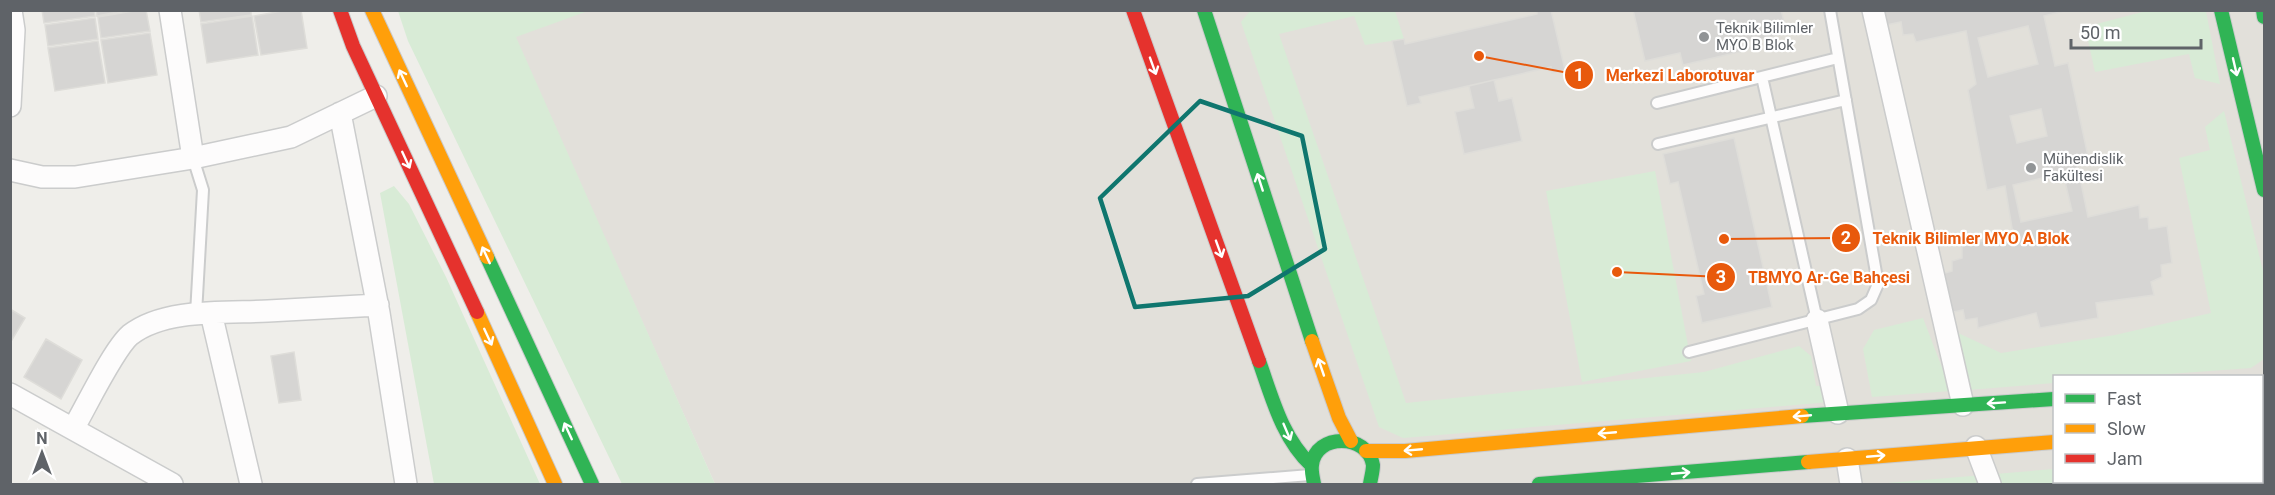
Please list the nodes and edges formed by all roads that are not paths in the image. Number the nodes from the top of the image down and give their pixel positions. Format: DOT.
graph roads {
  1 [pos="11,10"];
  2 [pos="170,10"];
  3 [pos="340,10"];
  4 [pos="372,10"];
  5 [pos="1204,10"];
  6 [pos="1830,10"];
  7 [pos="1873,10"];
  8 [pos="2222,10"];
  9 [pos="2263,10"];
  10 [pos="1138,12"];
  11 [pos="2265,17"];
  12 [pos="1839,57"];
  13 [pos="1762,77"];
  14 [pos="376,96"];
  15 [pos="1846,100"];
  16 [pos="1657,103"];
  17 [pos="10,106"];
  18 [pos="340,113"];
  19 [pos="1771,117"];
  20 [pos="1658,144"];
  21 [pos="194,159"];
  22 [pos="10,170"];
  23 [pos="2265,190"];
  24 [pos="378,305"];
  25 [pos="203,314"];
  26 [pos="1817,320"];
  27 [pos="1689,352"];
  28 [pos="10,394"];
  29 [pos="2053,399"];
  30 [pos="1963,405"];
  31 [pos="1839,419"];
  32 [pos="73,429"];
  33 [pos="1351,441"];
  34 [pos="2053,442"];
  35 [pos="1976,447"];
  36 [pos="1366,451"];
  37 [pos="1846,453"];
  38 [pos="1312,475"];
  39 [pos="172,484"];
  40 [pos="251,484"];
  41 [pos="406,484"];
  42 [pos="555,484"];
  43 [pos="592,484"];
  44 [pos="1197,484"];
  45 [pos="1370,484"];
  46 [pos="1539,484"];
  47 [pos="1851,484"];
  48 [pos="1990,484"];
  1 -- 17 [label="street"];
  2 -- 21 [label="street"];
  3 -- 14 [label="street"];
  43 -- 4 [label="street, one-way"];
  33 -- 5 [label="street, one-way"];
  6 -- 12 [label="lane"];
  7 -- 30 [label="street"];
  8 -- 23 [label="street, one-way"];
  9 -- 11 [label="street"];
  10 -- 38 [label="street, one-way"];
  12 -- 13 [label="lane"];
  12 -- 15 [label="lane"];
  13 -- 16 [label="lane"];
  13 -- 19 [label="lane"];
  14 -- 18 [label="street"];
  14 -- 42 [label="street, one-way"];
  15 -- 19 [label="lane"];
  15 -- 26 [label="lane"];
  18 -- 21 [label="street"];
  18 -- 24 [label="street"];
  19 -- 20 [label="lane"];
  19 -- 26 [label="lane"];
  21 -- 22 [label="street"];
  21 -- 25 [label="lane"];
  24 -- 25 [label="street"];
  24 -- 41 [label="street"];
  25 -- 32 [label="street"];
  25 -- 40 [label="street"];
  26 -- 27 [label="lane"];
  26 -- 31 [label="street"];
  28 -- 32 [label="street"];
  29 -- 30 [label="street, one-way"];
  30 -- 31 [label="street"];
  31 -- 36 [label="street, one-way"];
  32 -- 39 [label="street"];
  33 -- 36 [label="street"];
  33 -- 38 [label="street"];
  34 -- 35 [label="street"];
  37 -- 35 [label="street, one-way"];
  35 -- 48 [label="street"];
  36 -- 45 [label="street"];
  46 -- 37 [label="street, one-way"];
  37 -- 47 [label="street"];
  38 -- 44 [label="lane"];
}
